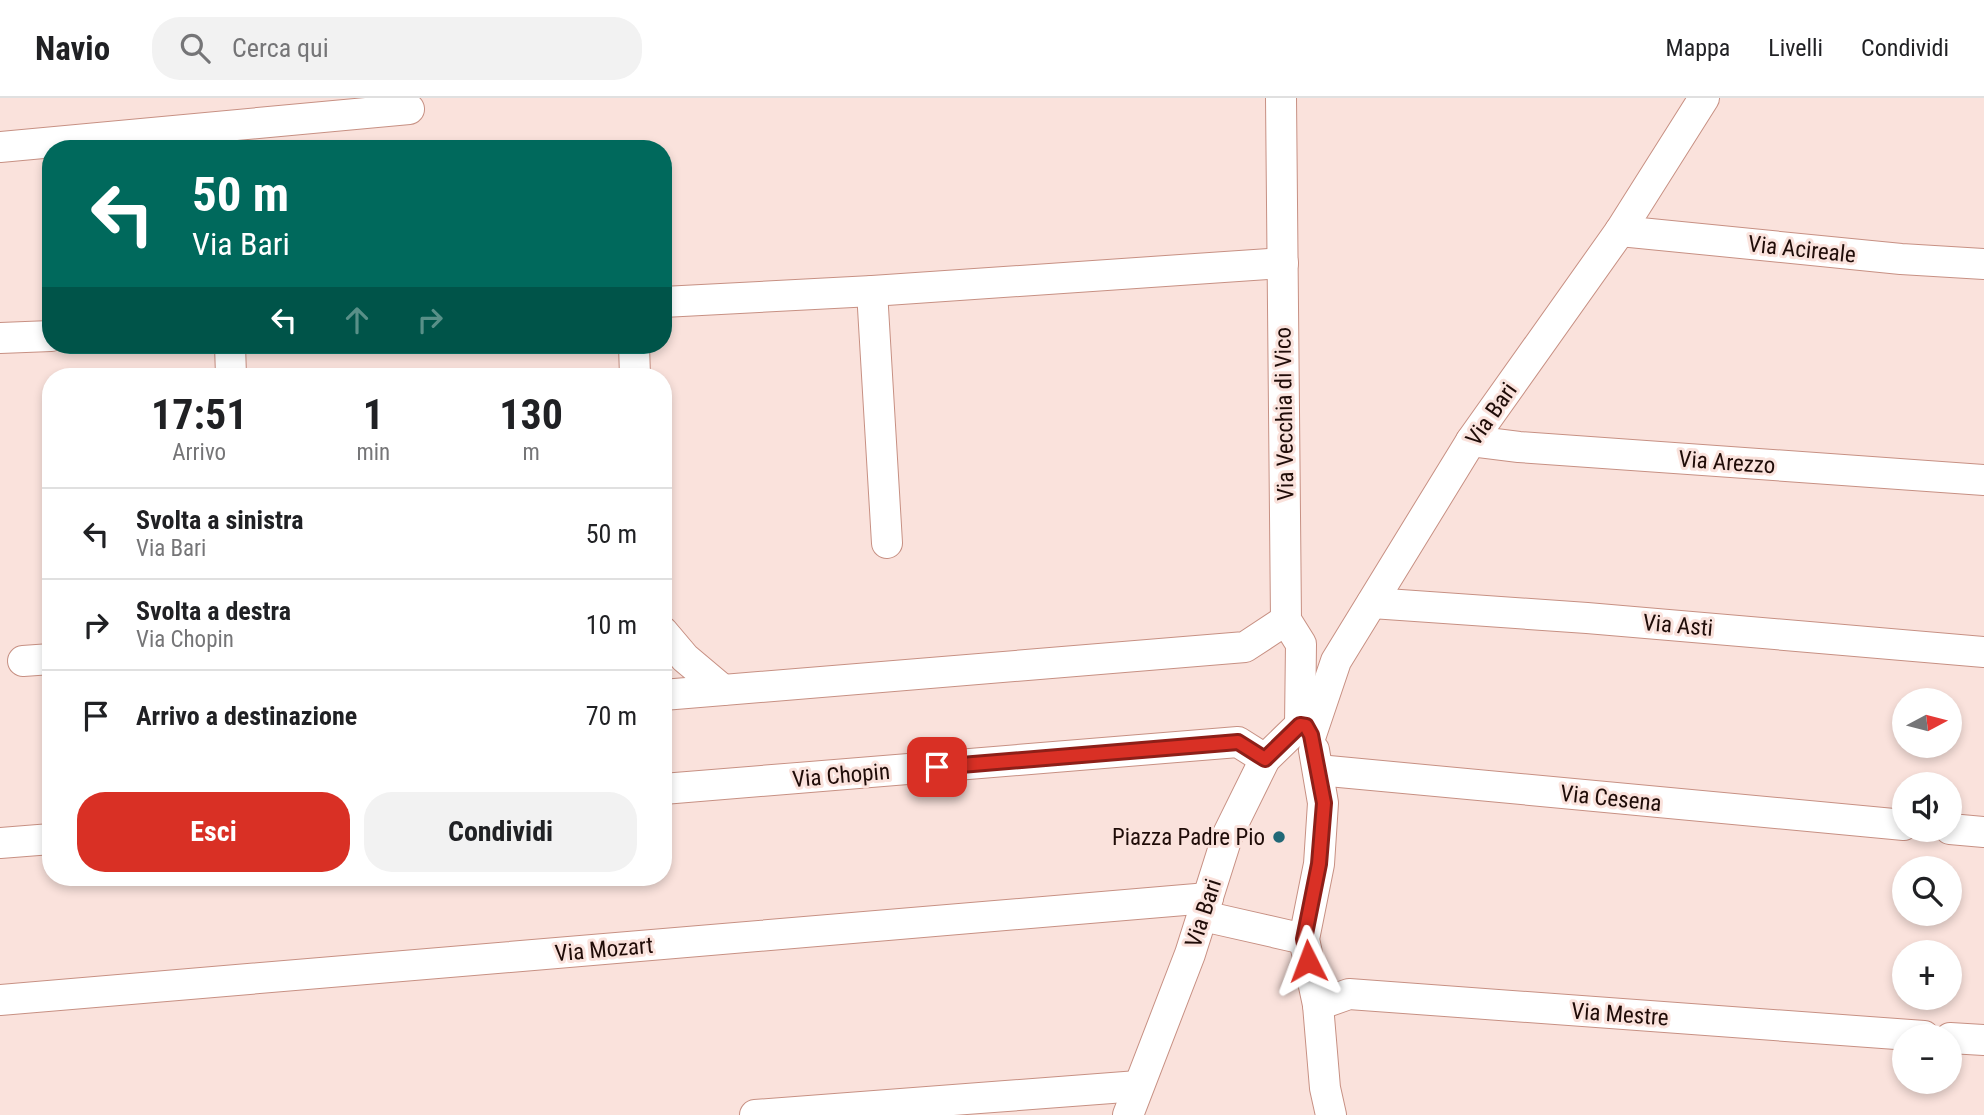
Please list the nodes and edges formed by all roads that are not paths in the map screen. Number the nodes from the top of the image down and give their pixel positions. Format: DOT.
graph roads {
  1 [pos="1281,98"];
  2 [pos="1700,102"];
  3 [pos="409,109"];
  4 [pos="75,140"];
  5 [pos="42,143"];
  6 [pos="0,147"];
  7 [pos="1620,230"];
  8 [pos="1283,263"];
  9 [pos="1984,264"];
  10 [pos="872,291"];
  11 [pos="672,302"];
  12 [pos="42,336"];
  13 [pos="0,338"];
  14 [pos="1471,441"];
  15 [pos="1984,480"];
  16 [pos="887,543"];
  17 [pos="1372,603"];
  18 [pos="1286,620"];
  19 [pos="672,643"];
  20 [pos="1984,652"];
  21 [pos="723,690"];
  22 [pos="672,694"];
  23 [pos="1306,730"];
  24 [pos="1265,759"];
  25 [pos="1318,769"];
  26 [pos="672,788"];
  27 [pos="1892,824"];
  28 [pos="1962,830"];
  29 [pos="1984,832"];
  30 [pos="42,840"];
  31 [pos="0,843"];
  32 [pos="1205,907"];
  33 [pos="1304,939"];
  34 [pos="0,1000"];
  35 [pos="1318,1005"];
  36 [pos="1892,1034"];
  37 [pos="1962,1039"];
  38 [pos="1984,1040"];
  39 [pos="1138,1086"];
  40 [pos="755,1115"];
  41 [pos="1128,1115"];
  42 [pos="1331,1115"];
  1 -- 8 [label="street, Via Vecchia di Vico"];
  2 -- 7 [label="street, Via Bari"];
  3 -- 4 [label="street"];
  5 -- 6 [label="street"];
  7 -- 9 [label="street, Via Acireale"];
  7 -- 14 [label="street, Via Bari"];
  8 -- 10 [label="street"];
  8 -- 18 [label="street, Via Vecchia di Vico"];
  10 -- 11 [label="street"];
  10 -- 16 [label="street"];
  12 -- 13 [label="street"];
  14 -- 15 [label="street, Via Arezzo"];
  14 -- 17 [label="street, Via Bari"];
  17 -- 20 [label="street, Via Asti"];
  17 -- 23 [label="street, Via Bari"];
  18 -- 21 [label="street"];
  18 -- 23 [label="street, Via Vecchia di Vico"];
  19 -- 21 [label="street"];
  21 -- 22 [label="street"];
  23 -- 24 [label="street, Via Bari"];
  23 -- 25 [label="street, Via Vecchia di Vico"];
  24 -- 26 [label="street, Via Chopin"];
  24 -- 32 [label="street, Via Bari"];
  25 -- 27 [label="street, Via Cesena"];
  25 -- 33 [label="street, Via Vecchia di Vico"];
  28 -- 29 [label="street"];
  30 -- 31 [label="street"];
  32 -- 33 [label="street, Via Mozart"];
  32 -- 34 [label="street, Via Mozart"];
  32 -- 39 [label="street, Via Bari"];
  33 -- 35 [label="street"];
  35 -- 36 [label="street, Via Mestre"];
  35 -- 42 [label="street"];
  37 -- 38 [label="street"];
  39 -- 40 [label="street"];
  39 -- 41 [label="street, Via Bari"];
}
